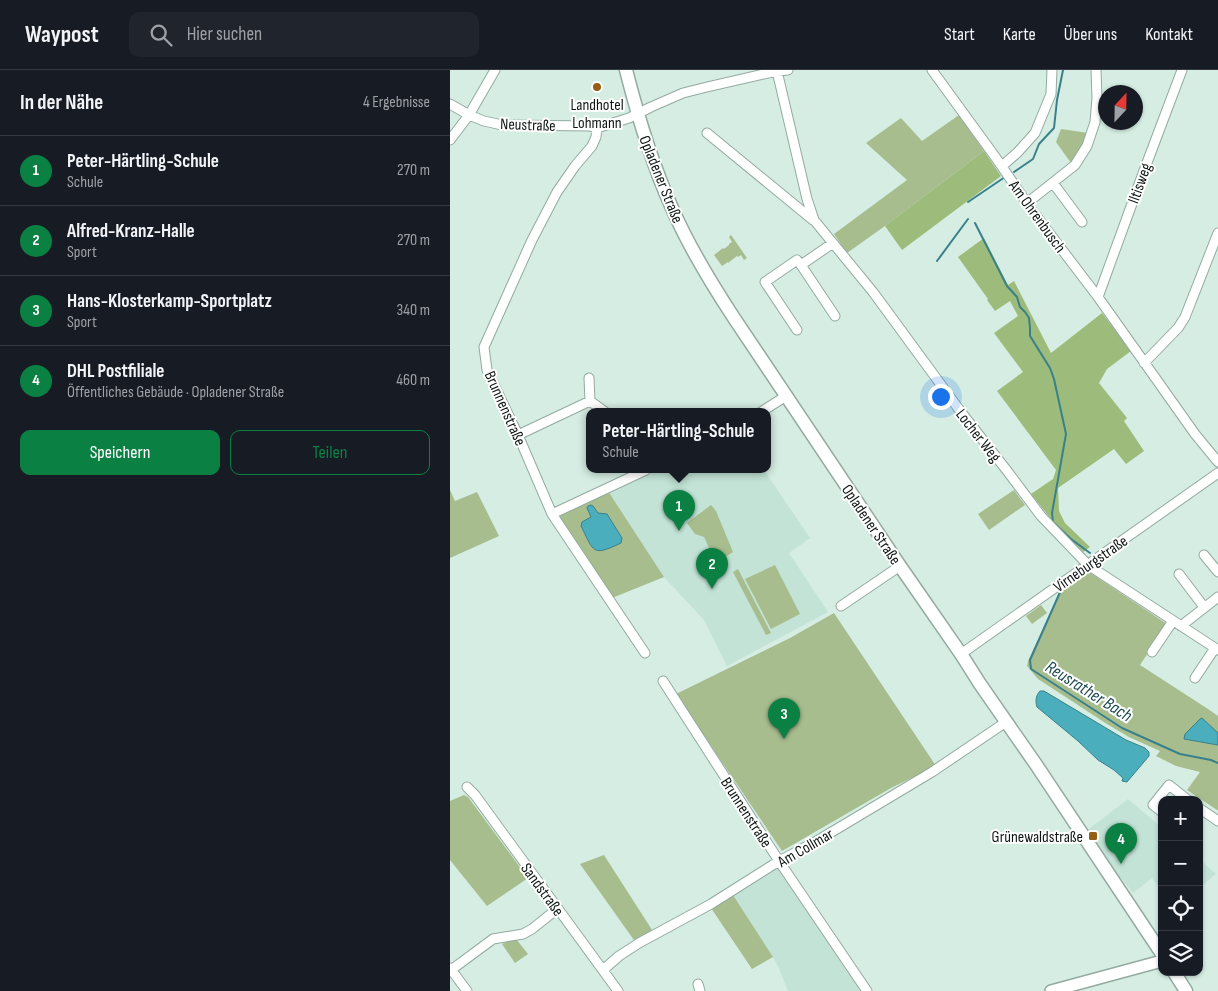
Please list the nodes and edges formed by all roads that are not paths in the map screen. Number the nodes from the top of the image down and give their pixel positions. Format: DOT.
graph roads {
  1 [pos="495,70"];
  2 [pos="626,70"];
  3 [pos="788,70"];
  4 [pos="932,70"];
  5 [pos="1052,70"];
  6 [pos="1096,70"];
  7 [pos="1182,70"];
  8 [pos="777,71"];
  9 [pos="450,104"];
  10 [pos="470,115"];
  11 [pos="637,115"];
  12 [pos="597,128"];
  13 [pos="707,133"];
  14 [pos="450,140"];
  15 [pos="1002,166"];
  16 [pos="1053,183"];
  17 [pos="1027,203"];
  18 [pos="814,220"];
  19 [pos="1082,222"];
  20 [pos="1218,233"];
  21 [pos="833,243"];
  22 [pos="801,265"];
  23 [pos="1098,297"];
  24 [pos="835,316"];
  25 [pos="797,330"];
  26 [pos="1144,363"];
  27 [pos="589,378"];
  28 [pos="786,396"];
  29 [pos="590,401"];
  30 [pos="600,408"];
  31 [pos="768,408"];
  32 [pos="518,435"];
  33 [pos="1218,462"];
  34 [pos="640,473"];
  35 [pos="1218,473"];
  36 [pos="552,514"];
  37 [pos="1204,555"];
  38 [pos="1088,565"];
  39 [pos="900,566"];
  40 [pos="1218,570"];
  41 [pos="1179,574"];
  42 [pos="1218,597"];
  43 [pos="841,606"];
  44 [pos="1204,607"];
  45 [pos="1173,621"];
  46 [pos="1181,626"];
  47 [pos="1216,649"];
  48 [pos="1152,652"];
  49 [pos="645,653"];
  50 [pos="961,654"];
  51 [pos="1195,678"];
  52 [pos="663,681"];
  53 [pos="1006,722"];
  54 [pos="467,787"];
  55 [pos="1160,796"];
  56 [pos="1180,796"];
  57 [pos="1158,799"];
  58 [pos="1158,809"];
  59 [pos="1203,811"];
  60 [pos="1218,820"];
  61 [pos="779,861"];
  62 [pos="557,909"];
  63 [pos="1158,948"];
  64 [pos="1158,962"];
  65 [pos="451,969"];
  66 [pos="603,970"];
  67 [pos="1177,976"];
  68 [pos="467,991"];
  69 [pos="618,991"];
  70 [pos="867,991"];
  71 [pos="1051,991"];
  72 [pos="1186,991"];
  1 -- 10 [label="street"];
  2 -- 11 [label="main road, Opladener Straße"];
  3 -- 8 [label="street, Neustraße"];
  4 -- 15 [label="street, Am Ohrenbusch"];
  5 -- 15 [label="street"];
  6 -- 16 [label="street"];
  7 -- 23 [label="street, Iltisweg"];
  8 -- 11 [label="street, Neustraße"];
  8 -- 18 [label="street, Locher Weg"];
  9 -- 10 [label="street, Neustraße"];
  10 -- 12 [label="street, Neustraße"];
  10 -- 14 [label="street"];
  11 -- 12 [label="street, Neustraße"];
  11 -- 28 [label="main road, Opladener Straße"];
  12 -- 32 [label="street, Brunnenstraße"];
  13 -- 18 [label="street, Locher Weg"];
  15 -- 17 [label="street, Am Ohrenbusch"];
  16 -- 17 [label="street"];
  16 -- 19 [label="street"];
  17 -- 23 [label="street, Am Ohrenbusch"];
  18 -- 21 [label="street, Locher Weg"];
  20 -- 26 [label="street"];
  21 -- 22 [label="street"];
  21 -- 38 [label="street, Locher Weg"];
  22 -- 24 [label="street"];
  22 -- 25 [label="street"];
  23 -- 26 [label="street, Am Ohrenbusch"];
  26 -- 33 [label="street, Am Ohrenbusch"];
  27 -- 29 [label="street"];
  28 -- 31 [label="street"];
  28 -- 39 [label="main road, Opladener Straße"];
  29 -- 30 [label="street"];
  29 -- 32 [label="street"];
  32 -- 36 [label="street, Brunnenstraße"];
  34 -- 36 [label="street"];
  35 -- 38 [label="street, Virneburgstraße"];
  36 -- 49 [label="street, Brunnenstraße"];
  37 -- 40 [label="street"];
  38 -- 45 [label="street, Locher Weg"];
  38 -- 50 [label="street, Virneburgstraße"];
  39 -- 43 [label="street"];
  39 -- 50 [label="main road, Opladener Straße"];
  41 -- 44 [label="street"];
  42 -- 44 [label="street"];
  44 -- 46 [label="street"];
  45 -- 46 [label="street, Locher Weg"];
  45 -- 48 [label="street"];
  46 -- 47 [label="street, Locher Weg"];
  47 -- 51 [label="street, Locher Weg"];
  50 -- 53 [label="main road, Opladener Straße"];
  52 -- 61 [label="street, Brunnenstraße"];
  53 -- 61 [label="street, Am Collmar"];
  53 -- 63 [label="main road, Opladener Straße"];
  54 -- 62 [label="street, Sandstraße"];
  55 -- 56 [label="street"];
  57 -- 58 [label="street"];
  59 -- 60 [label="street"];
  61 -- 66 [label="street, Am Collmar"];
  61 -- 70 [label="street, Brunnenstraße"];
  62 -- 65 [label="street"];
  62 -- 66 [label="street, Sandstraße"];
  64 -- 71 [label="street"];
  65 -- 68 [label="street"];
  66 -- 69 [label="street, Sandstraße"];
  67 -- 72 [label="main road"];
}
